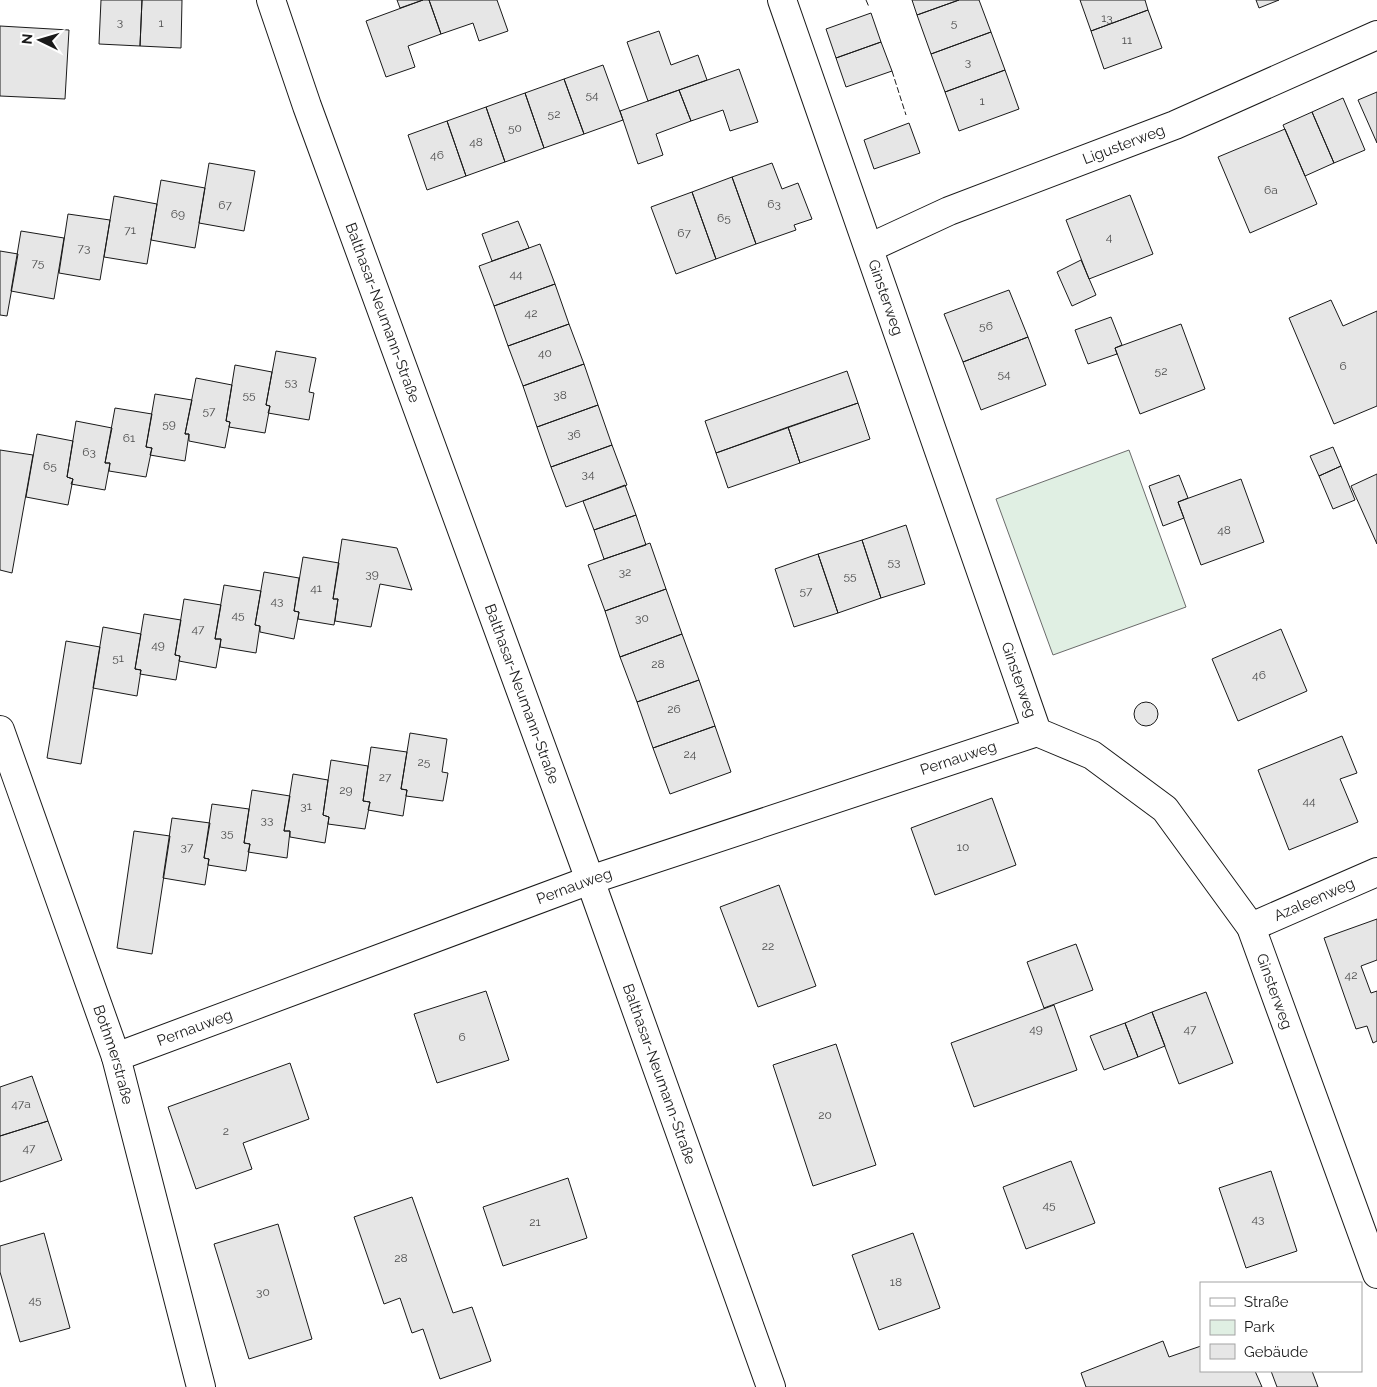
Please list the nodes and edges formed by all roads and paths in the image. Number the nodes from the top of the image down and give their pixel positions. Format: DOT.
graph roads {
  1 [pos="271,0"];
  2 [pos="782,0"];
  3 [pos="1377,35"];
  4 [pos="869,248"];
  5 [pos="0,730"];
  6 [pos="1037,732"];
  7 [pos="1377,872"];
  8 [pos="590,880"];
  9 [pos="1251,927"];
  10 [pos="116,1056"];
  11 [pos="1377,1274"];
  12 [pos="201,1387"];
  13 [pos="771,1387"];
  1 -- 8 [label="street, Balthasar-Neumann-Straße"];
  2 -- 4 [label="street, Ginsterweg"];
  3 -- 4 [label="street, Ligusterweg"];
  4 -- 6 [label="street, Ginsterweg"];
  5 -- 10 [label="street, Bothmerstraße"];
  6 -- 8 [label="street, Pernauweg"];
  6 -- 9 [label="street, Ginsterweg"];
  7 -- 9 [label="street, Azaleenweg"];
  8 -- 10 [label="street, Pernauweg"];
  8 -- 13 [label="street, Balthasar-Neumann-Straße"];
  9 -- 11 [label="street, Ginsterweg"];
  10 -- 12 [label="street, Bothmerstraße"];
}
